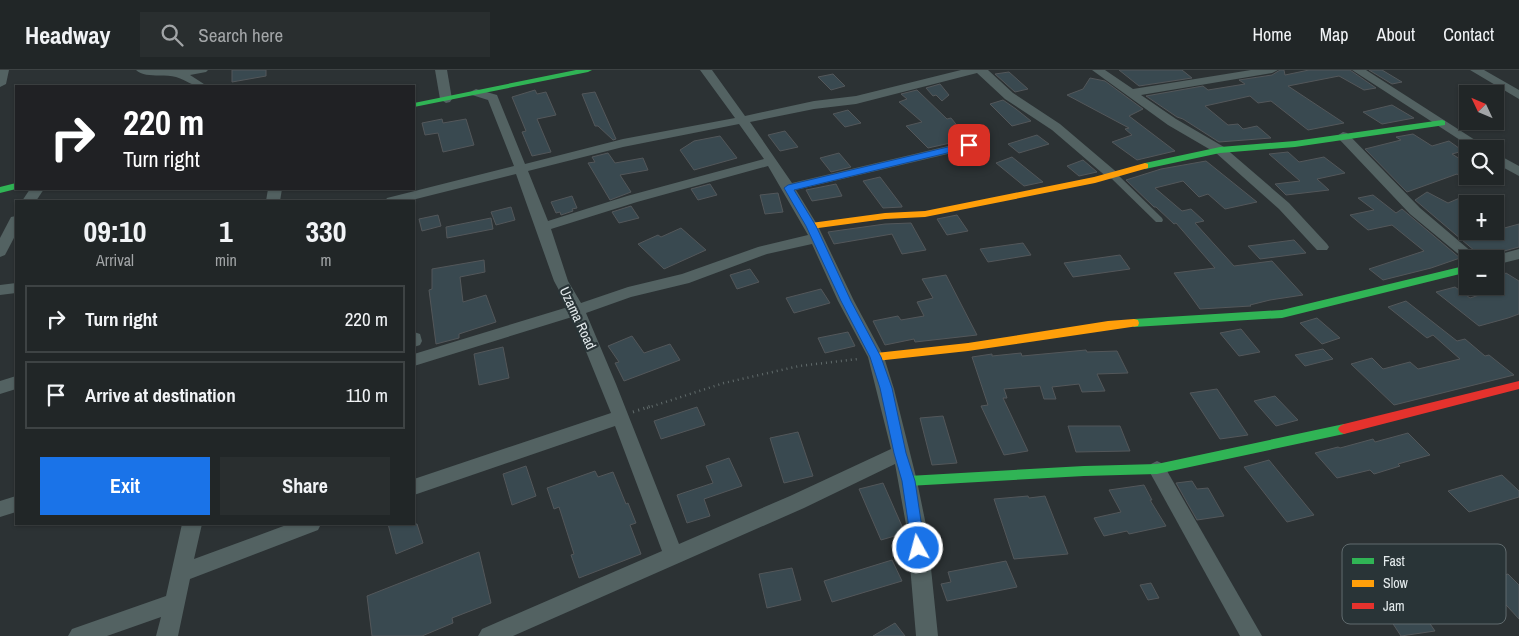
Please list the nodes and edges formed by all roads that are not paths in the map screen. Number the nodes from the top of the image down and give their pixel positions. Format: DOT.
graph roads {
  1 [pos="4,70"];
  2 [pos="142,70"];
  3 [pos="202,70"];
  4 [pos="441,70"];
  5 [pos="588,70"];
  6 [pos="706,70"];
  7 [pos="975,70"];
  8 [pos="981,70"];
  9 [pos="1098,70"];
  10 [pos="1272,70"];
  11 [pos="1358,70"];
  12 [pos="1476,70"];
  13 [pos="179,74"];
  14 [pos="0,84"];
  15 [pos="199,85"];
  16 [pos="1132,92"];
  17 [pos="476,93"];
  18 [pos="1519,94"];
  19 [pos="446,99"];
  20 [pos="415,105"];
  21 [pos="743,120"];
  22 [pos="1442,123"];
  23 [pos="1343,136"];
  24 [pos="1469,140"];
  25 [pos="969,145"];
  26 [pos="1220,150"];
  27 [pos="772,161"];
  28 [pos="1504,162"];
  29 [pos="520,168"];
  30 [pos="1519,172"];
  31 [pos="1114,175"];
  32 [pos="15,186"];
  33 [pos="788,188"];
  34 [pos="0,190"];
  35 [pos="396,200"];
  36 [pos="1159,220"];
  37 [pos="15,222"];
  38 [pos="543,227"];
  39 [pos="814,232"];
  40 [pos="1322,247"];
  41 [pos="1462,250"];
  42 [pos="0,252"];
  43 [pos="1519,254"];
  44 [pos="1504,258"];
  45 [pos="1459,270"];
  46 [pos="15,288"];
  47 [pos="0,290"];
  48 [pos="577,310"];
  49 [pos="876,357"];
  50 [pos="415,360"];
  51 [pos="15,382"];
  52 [pos="1519,385"];
  53 [pos="0,388"];
  54 [pos="620,418"];
  55 [pos="900,453"];
  56 [pos="1157,469"];
  57 [pos="908,481"];
  58 [pos="415,487"];
  59 [pos="15,504"];
  60 [pos="0,509"];
  61 [pos="192,525"];
  62 [pos="308,525"];
  63 [pos="673,554"];
  64 [pos="181,572"];
  65 [pos="175,602"];
  66 [pos="79,636"];
  67 [pos="167,636"];
  68 [pos="490,636"];
  69 [pos="927,636"];
  70 [pos="1251,636"];
  1 -- 14 [label="street"];
  2 -- 13 [label="street"];
  3 -- 13 [label="street"];
  4 -- 19 [label="street"];
  5 -- 17 [label="street"];
  6 -- 21 [label="street"];
  7 -- 21 [label="street"];
  8 -- 31 [label="street"];
  9 -- 16 [label="street"];
  10 -- 16 [label="street"];
  11 -- 22 [label="street"];
  12 -- 18 [label="street"];
  13 -- 15 [label="street"];
  16 -- 26 [label="street"];
  17 -- 19 [label="street"];
  17 -- 29 [label="street, Uzama Road"];
  19 -- 20 [label="street"];
  21 -- 27 [label="street"];
  21 -- 29 [label="street"];
  22 -- 23 [label="street"];
  22 -- 24 [label="street"];
  23 -- 26 [label="street"];
  23 -- 41 [label="street"];
  25 -- 33 [label="street"];
  26 -- 31 [label="street"];
  26 -- 40 [label="street"];
  27 -- 33 [label="street"];
  27 -- 38 [label="street"];
  28 -- 30 [label="street"];
  29 -- 35 [label="street"];
  29 -- 38 [label="street, Uzama Road"];
  31 -- 36 [label="lane"];
  31 -- 39 [label="street"];
  32 -- 34 [label="street"];
  33 -- 39 [label="street"];
  37 -- 42 [label="street"];
  38 -- 48 [label="street, Uzama Road"];
  39 -- 48 [label="street"];
  39 -- 49 [label="street"];
  43 -- 44 [label="street"];
  45 -- 49 [label="street"];
  46 -- 47 [label="street"];
  48 -- 50 [label="street"];
  48 -- 54 [label="street, Uzama Road"];
  49 -- 55 [label="street"];
  51 -- 53 [label="street"];
  52 -- 56 [label="street"];
  54 -- 58 [label="street"];
  54 -- 63 [label="street, Uzama Road"];
  55 -- 57 [label="street"];
  55 -- 63 [label="street"];
  56 -- 57 [label="street"];
  56 -- 70 [label="street"];
  57 -- 69 [label="street"];
  59 -- 60 [label="street"];
  61 -- 64 [label="street"];
  62 -- 64 [label="street"];
  63 -- 68 [label="street"];
  64 -- 65 [label="street"];
  65 -- 66 [label="street"];
  65 -- 67 [label="street"];
}
